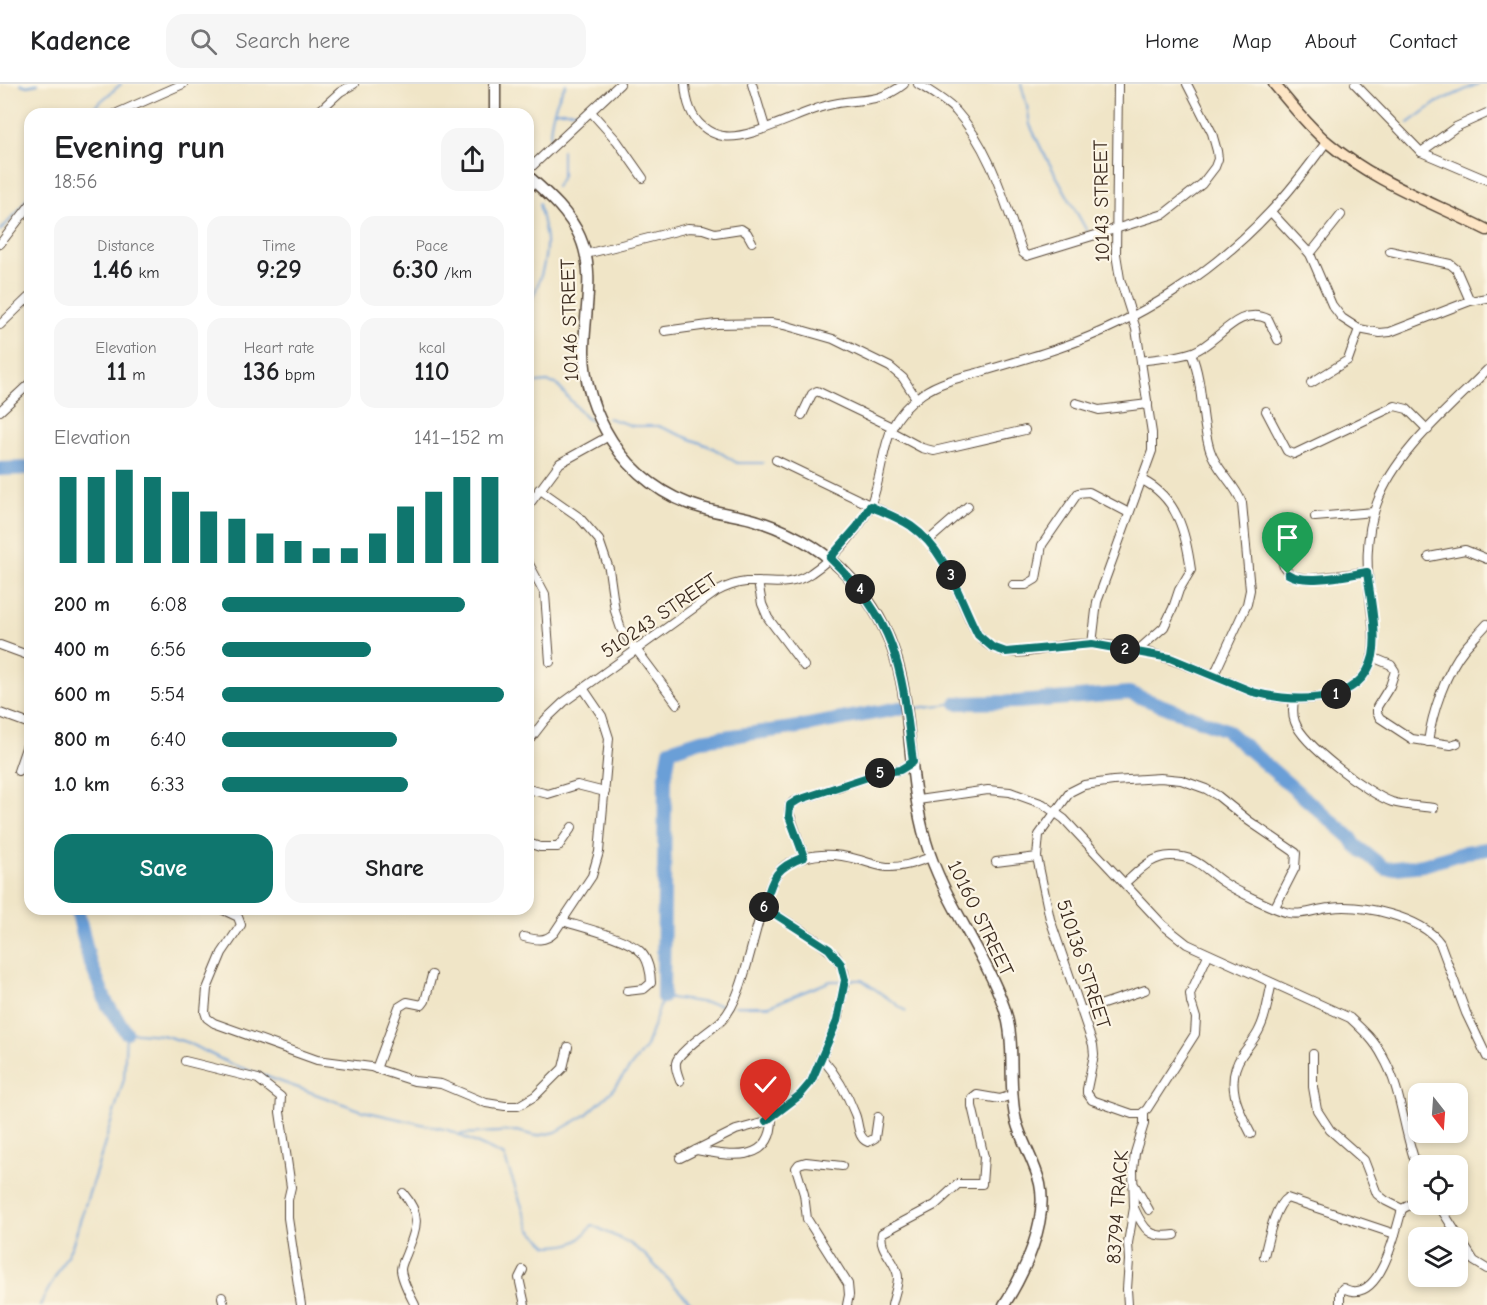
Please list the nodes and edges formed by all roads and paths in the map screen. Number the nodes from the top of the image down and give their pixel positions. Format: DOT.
graph roads {
  1 [pos="183,84"];
  2 [pos="354,84"];
  3 [pos="495,84"];
  4 [pos="620,84"];
  5 [pos="686,84"];
  6 [pos="752,84"];
  7 [pos="904,84"];
  8 [pos="918,84"];
  9 [pos="1118,84"];
  10 [pos="1187,84"];
  11 [pos="1274,84"];
  12 [pos="1355,84"];
  13 [pos="129,108"];
  14 [pos="323,108"];
  15 [pos="495,108"];
  16 [pos="591,112"];
  17 [pos="1487,113"];
  18 [pos="765,127"];
  19 [pos="1327,141"];
  20 [pos="1421,152"];
  21 [pos="534,164"];
  22 [pos="643,178"];
  23 [pos="1487,180"];
  24 [pos="534,182"];
  25 [pos="1271,212"];
  26 [pos="24,213"];
  27 [pos="1341,215"];
  28 [pos="1116,229"];
  29 [pos="1487,230"];
  30 [pos="752,242"];
  31 [pos="0,244"];
  32 [pos="1390,251"];
  33 [pos="585,254"];
  34 [pos="1310,254"];
  35 [pos="1487,298"];
  36 [pos="1470,301"];
  37 [pos="24,302"];
  38 [pos="1133,316"];
  39 [pos="0,325"];
  40 [pos="1359,329"];
  41 [pos="665,331"];
  42 [pos="1278,340"];
  43 [pos="1191,353"];
  44 [pos="1141,361"];
  45 [pos="1487,370"];
  46 [pos="1311,383"];
  47 [pos="24,388"];
  48 [pos="916,398"];
  49 [pos="1076,403"];
  50 [pos="2,405"];
  51 [pos="1148,405"];
  52 [pos="1266,411"];
  53 [pos="802,415"];
  54 [pos="891,429"];
  55 [pos="1025,430"];
  56 [pos="1428,430"];
  57 [pos="609,436"];
  58 [pos="776,460"];
  59 [pos="1142,480"];
  60 [pos="539,489"];
  61 [pos="534,497"];
  62 [pos="870,506"];
  63 [pos="968,506"];
  64 [pos="1374,512"];
  65 [pos="1129,513"];
  66 [pos="1315,517"];
  67 [pos="1274,534"];
  68 [pos="928,541"];
  69 [pos="1430,557"];
  70 [pos="830,558"];
  71 [pos="1487,559"];
  72 [pos="1367,572"];
  73 [pos="534,573"];
  74 [pos="758,582"];
  75 [pos="1013,585"];
  76 [pos="1487,624"];
  77 [pos="1092,644"];
  78 [pos="0,645"];
  79 [pos="636,650"];
  80 [pos="1137,651"];
  81 [pos="24,654"];
  82 [pos="1372,657"];
  83 [pos="550,662"];
  84 [pos="804,666"];
  85 [pos="1214,675"];
  86 [pos="583,688"];
  87 [pos="1294,699"];
  88 [pos="677,704"];
  89 [pos="0,713"];
  90 [pos="24,722"];
  91 [pos="534,734"];
  92 [pos="1428,742"];
  93 [pos="1457,743"];
  94 [pos="24,754"];
  95 [pos="913,762"];
  96 [pos="18,771"];
  97 [pos="534,790"];
  98 [pos="605,792"];
  99 [pos="918,800"];
  100 [pos="1434,808"];
  101 [pos="1055,811"];
  102 [pos="572,827"];
  103 [pos="534,845"];
  104 [pos="804,857"];
  105 [pos="931,857"];
  106 [pos="1037,857"];
  107 [pos="996,862"];
  108 [pos="1125,884"];
  109 [pos="764,907"];
  110 [pos="1275,907"];
  111 [pos="236,915"];
  112 [pos="562,921"];
  113 [pos="524,937"];
  114 [pos="1208,955"];
  115 [pos="432,975"];
  116 [pos="1272,983"];
  117 [pos="1145,990"];
  118 [pos="627,992"];
  119 [pos="1082,1011"];
  120 [pos="568,1047"];
  121 [pos="1313,1054"];
  122 [pos="822,1057"];
  123 [pos="1487,1057"];
  124 [pos="185,1061"];
  125 [pos="376,1069"];
  126 [pos="680,1081"];
  127 [pos="1012,1095"];
  128 [pos="1144,1112"];
  129 [pos="772,1117"];
  130 [pos="878,1117"];
  131 [pos="1251,1134"];
  132 [pos="696,1150"];
  133 [pos="1412,1155"];
  134 [pos="680,1158"];
  135 [pos="842,1166"];
  136 [pos="1133,1183"];
  137 [pos="403,1193"];
  138 [pos="1408,1206"];
  139 [pos="1134,1208"];
  140 [pos="1402,1209"];
  141 [pos="1149,1210"];
  142 [pos="1445,1215"];
  143 [pos="1395,1234"];
  144 [pos="1175,1235"];
  145 [pos="1264,1256"];
  146 [pos="1487,1269"];
  147 [pos="523,1270"];
  148 [pos="301,1305"];
  149 [pos="415,1305"];
  150 [pos="525,1305"];
  151 [pos="847,1305"];
  152 [pos="892,1305"];
  153 [pos="1004,1305"];
  154 [pos="1128,1305"];
  155 [pos="1340,1305"];
  1 -- 13 [label="street"];
  2 -- 14 [label="street"];
  3 -- 15 [label="street"];
  4 -- 16 [label="street"];
  5 -- 18 [label="street"];
  6 -- 18 [label="street"];
  7 -- 18 [label="street"];
  8 -- 28 [label="street"];
  9 -- 28 [label="street, 10143 STREET"];
  10 -- 28 [label="street"];
  11 -- 19 [label="main road"];
  12 -- 20 [label="street"];
  16 -- 21 [label="street"];
  16 -- 22 [label="street"];
  17 -- 20 [label="street"];
  19 -- 25 [label="street"];
  19 -- 29 [label="main road"];
  20 -- 23 [label="street"];
  24 -- 33 [label="street, 10146 STREET"];
  25 -- 34 [label="street"];
  25 -- 38 [label="street"];
  26 -- 31 [label="street"];
  27 -- 34 [label="street"];
  28 -- 38 [label="street, 10143 STREET"];
  30 -- 33 [label="street"];
  32 -- 36 [label="street"];
  33 -- 57 [label="street, 10146 STREET"];
  34 -- 40 [label="street"];
  35 -- 36 [label="street"];
  36 -- 40 [label="street"];
  37 -- 39 [label="street"];
  38 -- 44 [label="street, 10143 STREET"];
  38 -- 48 [label="street"];
  40 -- 46 [label="street"];
  41 -- 48 [label="street"];
  42 -- 43 [label="street"];
  43 -- 44 [label="street"];
  43 -- 85 [label="street"];
  44 -- 51 [label="street, 10143 STREET"];
  45 -- 56 [label="street"];
  47 -- 50 [label="street"];
  48 -- 54 [label="street"];
  49 -- 51 [label="street"];
  51 -- 59 [label="street, 10143 STREET"];
  52 -- 56 [label="street"];
  53 -- 54 [label="street"];
  54 -- 55 [label="street"];
  54 -- 62 [label="street, 510243 STREET"];
  56 -- 64 [label="street"];
  57 -- 60 [label="street"];
  57 -- 70 [label="street, 10146 STREET"];
  58 -- 62 [label="street"];
  59 -- 65 [label="street, 10143 STREET"];
  59 -- 80 [label="street"];
  60 -- 61 [label="street"];
  60 -- 79 [label="street"];
  62 -- 68 [label="street"];
  62 -- 70 [label="street, 510243 STREET"];
  63 -- 68 [label="street"];
  64 -- 66 [label="street"];
  64 -- 72 [label="street"];
  65 -- 75 [label="street"];
  65 -- 77 [label="street, 10143 STREET"];
  67 -- 72 [label="street"];
  68 -- 77 [label="street"];
  69 -- 71 [label="street"];
  70 -- 74 [label="street, 510243 STREET"];
  70 -- 95 [label="street, 10160 STREET"];
  72 -- 82 [label="street"];
  73 -- 83 [label="street"];
  74 -- 79 [label="street, 510243 STREET"];
  74 -- 84 [label="street"];
  76 -- 92 [label="street"];
  77 -- 80 [label="street"];
  78 -- 81 [label="street"];
  79 -- 86 [label="street, 510243 STREET"];
  79 -- 88 [label="street"];
  80 -- 85 [label="street"];
  82 -- 87 [label="street"];
  82 -- 92 [label="street"];
  85 -- 87 [label="street"];
  86 -- 91 [label="street, 510243 STREET"];
  86 -- 98 [label="street"];
  87 -- 100 [label="street"];
  89 -- 90 [label="street"];
  92 -- 93 [label="street"];
  94 -- 96 [label="street"];
  95 -- 99 [label="street, 10160 STREET"];
  95 -- 104 [label="street"];
  97 -- 98 [label="street"];
  98 -- 112 [label="street"];
  99 -- 101 [label="street"];
  99 -- 105 [label="street, 10160 STREET"];
  101 -- 106 [label="street, 510136 STREET"];
  101 -- 108 [label="street"];
  101 -- 110 [label="street, 510136 STREET"];
  102 -- 103 [label="street"];
  104 -- 105 [label="street"];
  104 -- 109 [label="street"];
  105 -- 127 [label="street, 10160 STREET"];
  106 -- 107 [label="street"];
  106 -- 119 [label="street, 510136 STREET"];
  108 -- 110 [label="street"];
  108 -- 114 [label="street"];
  109 -- 122 [label="street"];
  109 -- 126 [label="street"];
  110 -- 123 [label="street"];
  111 -- 125 [label="street"];
  112 -- 113 [label="street"];
  112 -- 118 [label="street"];
  114 -- 116 [label="street"];
  114 -- 128 [label="street"];
  115 -- 125 [label="street"];
  116 -- 131 [label="street"];
  116 -- 133 [label="street"];
  117 -- 119 [label="street"];
  119 -- 128 [label="street, 510136 STREET"];
  120 -- 125 [label="street"];
  121 -- 140 [label="street"];
  122 -- 129 [label="street"];
  122 -- 130 [label="street"];
  124 -- 148 [label="street"];
  127 -- 152 [label="street"];
  127 -- 153 [label="street, 10160 STREET"];
  128 -- 136 [label="street, 83794 TRACK"];
  129 -- 132 [label="street"];
  129 -- 132 [label="street"];
  132 -- 134 [label="street"];
  135 -- 151 [label="street"];
  136 -- 139 [label="street, 83794 TRACK"];
  136 -- 141 [label="street"];
  137 -- 149 [label="street"];
  138 -- 140 [label="street"];
  139 -- 144 [label="street"];
  139 -- 154 [label="street, 83794 TRACK"];
  140 -- 143 [label="street"];
  142 -- 146 [label="street"];
  143 -- 145 [label="street"];
  143 -- 155 [label="street"];
  147 -- 150 [label="street"];
}
